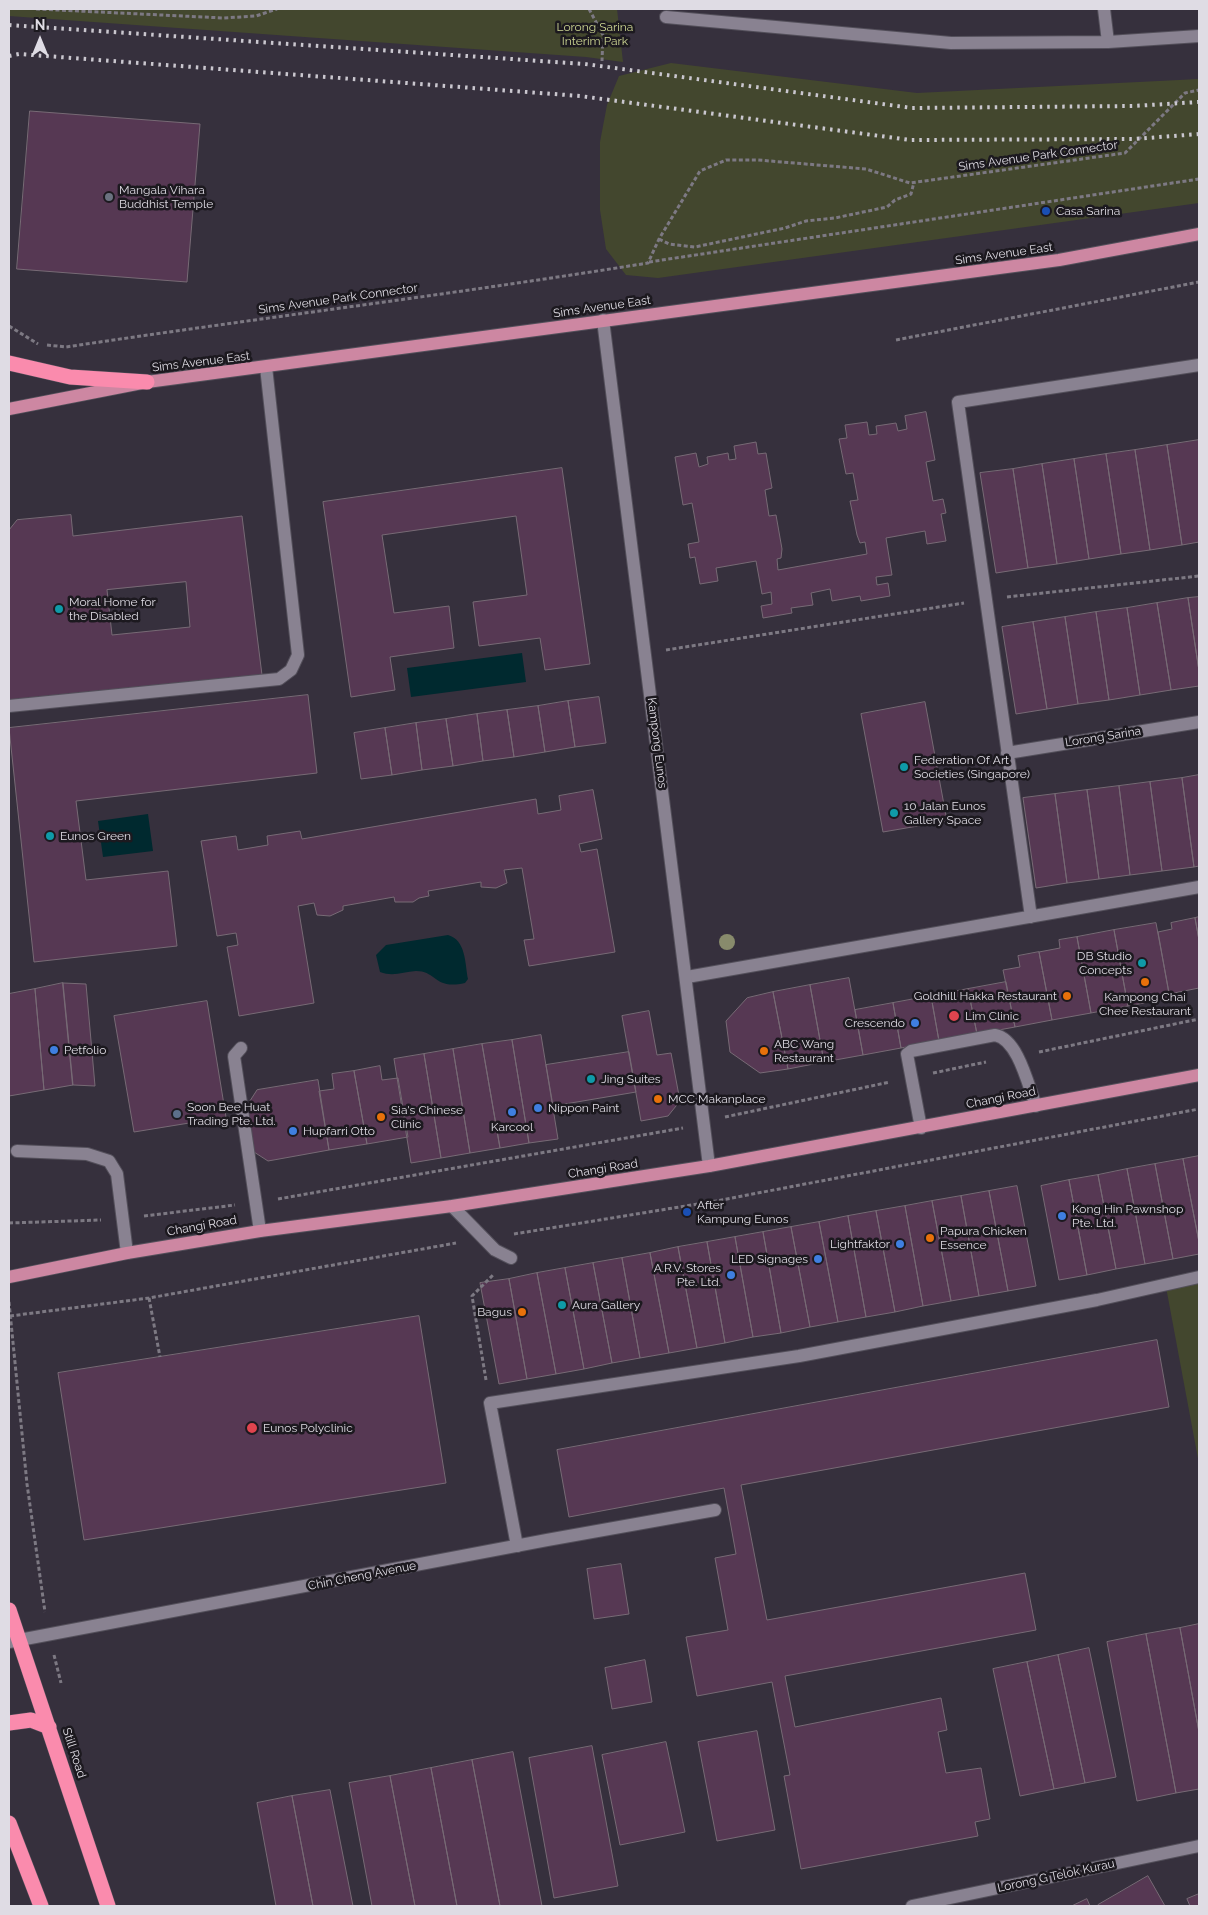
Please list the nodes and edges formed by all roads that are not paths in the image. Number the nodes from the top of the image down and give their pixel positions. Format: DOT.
graph roads {
  1 [pos="1104,9"];
  2 [pos="666,17"];
  3 [pos="1199,36"];
  4 [pos="1108,42"];
  5 [pos="1199,234"];
  6 [pos="603,320"];
  7 [pos="9,363"];
  8 [pos="1199,365"];
  9 [pos="266,367"];
  10 [pos="147,382"];
  11 [pos="9,409"];
  12 [pos="9,706"];
  13 [pos="1199,722"];
  14 [pos="1007,753"];
  15 [pos="1199,886"];
  16 [pos="1031,917"];
  17 [pos="687,978"];
  18 [pos="241,1048"];
  19 [pos="1199,1075"];
  20 [pos="1036,1106"];
  21 [pos="921,1128"];
  22 [pos="17,1151"];
  23 [pos="709,1166"];
  24 [pos="452,1206"];
  25 [pos="260,1231"];
  26 [pos="127,1253"];
  27 [pos="511,1258"];
  28 [pos="9,1277"];
  29 [pos="1199,1277"];
  30 [pos="715,1510"];
  31 [pos="517,1546"];
  32 [pos="9,1610"];
  33 [pos="13,1641"];
  34 [pos="9,1723"];
  35 [pos="49,1727"];
  36 [pos="9,1823"];
  37 [pos="1199,1846"];
  38 [pos="41,1906"];
  39 [pos="108,1906"];
  40 [pos="912,1906"];
  1 -- 4 [label="street"];
  2 -- 4 [label="street"];
  3 -- 4 [label="street"];
  5 -- 6 [label="main road, Sims Avenue East"];
  6 -- 9 [label="main road, Sims Avenue East"];
  6 -- 17 [label="street, Kampong Eunos"];
  7 -- 10 [label="highway"];
  8 -- 14 [label="street"];
  9 -- 10 [label="main road, Sims Avenue East"];
  9 -- 12 [label="street"];
  10 -- 11 [label="main road, Sims Avenue East"];
  13 -- 14 [label="street, Lorong Sarina"];
  14 -- 16 [label="street"];
  15 -- 16 [label="street"];
  16 -- 17 [label="street"];
  17 -- 23 [label="street, Kampong Eunos"];
  18 -- 25 [label="street"];
  19 -- 20 [label="main road, Changi Road"];
  20 -- 21 [label="main road, Changi Road"];
  20 -- 21 [label="street"];
  21 -- 23 [label="main road, Changi Road"];
  22 -- 26 [label="street"];
  23 -- 24 [label="main road, Changi Road"];
  24 -- 25 [label="main road, Changi Road"];
  24 -- 27 [label="street"];
  25 -- 26 [label="main road, Changi Road"];
  26 -- 28 [label="main road, Changi Road"];
  29 -- 31 [label="street"];
  30 -- 31 [label="street, Chin Cheng Avenue"];
  31 -- 33 [label="street, Chin Cheng Avenue"];
  32 -- 33 [label="highway, Still Road"];
  33 -- 35 [label="highway, Still Road"];
  34 -- 35 [label="highway"];
  35 -- 39 [label="highway, Still Road"];
  36 -- 38 [label="highway"];
  37 -- 40 [label="street, Lorong G Telok Kurau"];
}
